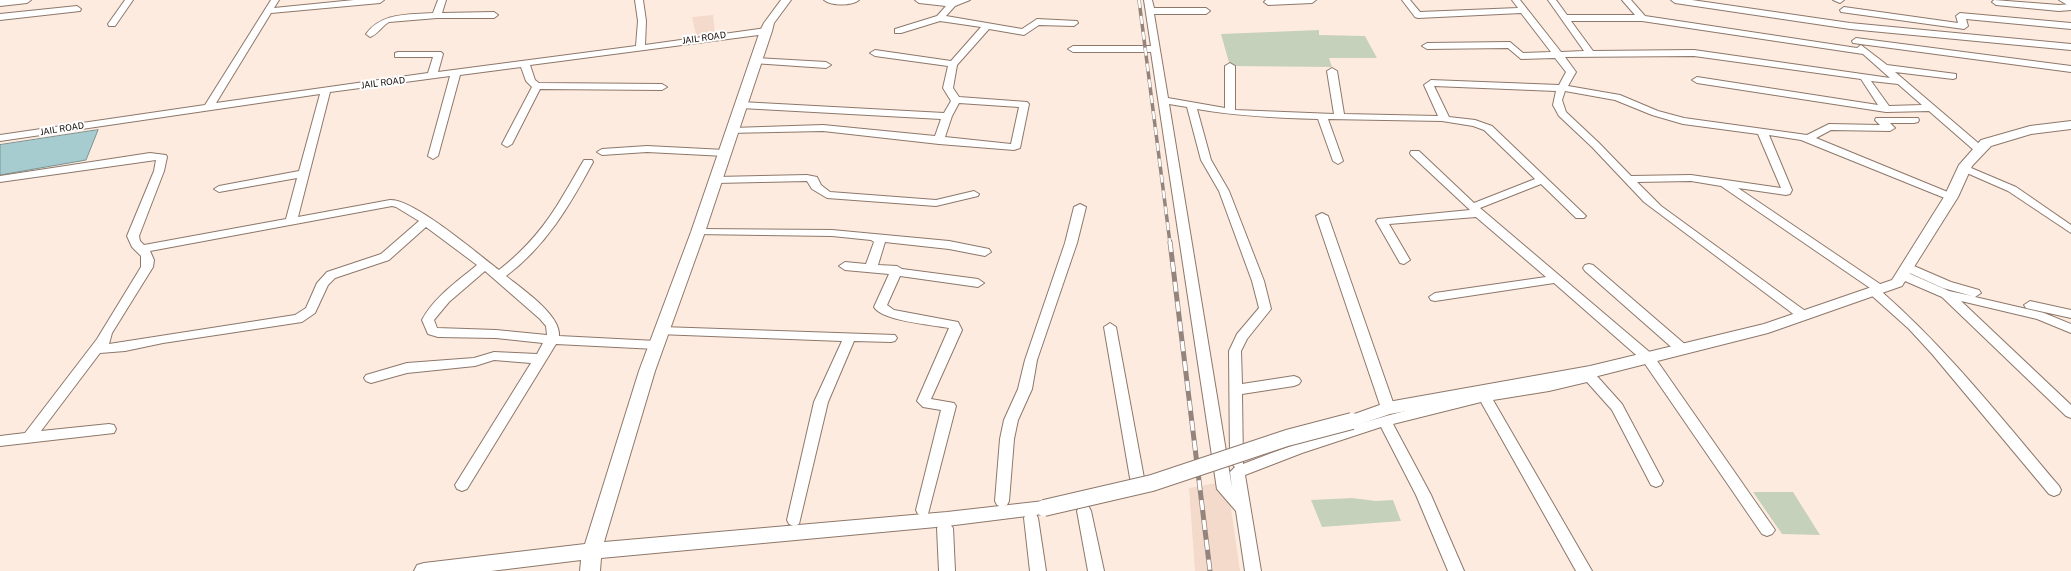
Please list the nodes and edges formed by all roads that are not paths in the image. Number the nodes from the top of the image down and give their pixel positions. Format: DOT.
graph roads {
  1 [pos="27,0"];
  2 [pos="129,0"];
  3 [pos="275,0"];
  4 [pos="380,0"];
  5 [pos="442,0"];
  6 [pos="638,0"];
  7 [pos="786,0"];
  8 [pos="828,0"];
  9 [pos="855,0"];
  10 [pos="918,0"];
  11 [pos="966,0"];
  12 [pos="1312,0"];
  13 [pos="1406,0"];
  14 [pos="1516,0"];
  15 [pos="1552,0"];
  16 [pos="1626,0"];
  17 [pos="1675,0"];
  18 [pos="1839,0"];
  19 [pos="2064,0"];
  20 [pos="1268,2"];
  21 [pos="1996,2"];
  22 [pos="0,3"];
  23 [pos="952,4"];
  24 [pos="2071,5"];
  25 [pos="1149,6"];
  26 [pos="77,9"];
  27 [pos="1524,10"];
  28 [pos="1844,10"];
  29 [pos="268,11"];
  30 [pos="1206,11"];
  31 [pos="437,15"];
  32 [pos="494,15"];
  33 [pos="0,17"];
  34 [pos="940,18"];
  35 [pos="1566,18"];
  36 [pos="1642,18"];
  37 [pos="1074,23"];
  38 [pos="112,24"];
  39 [pos="988,26"];
  40 [pos="1850,26"];
  41 [pos="2071,26"];
  42 [pos="766,31"];
  43 [pos="898,31"];
  44 [pos="370,34"];
  45 [pos="1856,41"];
  46 [pos="1427,46"];
  47 [pos="2071,47"];
  48 [pos="640,48"];
  49 [pos="1073,49"];
  50 [pos="1156,49"];
  51 [pos="876,52"];
  52 [pos="1866,52"];
  53 [pos="1559,54"];
  54 [pos="1590,54"];
  55 [pos="398,55"];
  56 [pos="756,61"];
  57 [pos="524,64"];
  58 [pos="953,64"];
  59 [pos="826,65"];
  60 [pos="1230,66"];
  61 [pos="1884,68"];
  62 [pos="2071,70"];
  63 [pos="1332,71"];
  64 [pos="456,74"];
  65 [pos="1953,76"];
  66 [pos="432,77"];
  67 [pos="1864,77"];
  68 [pos="1697,80"];
  69 [pos="1901,82"];
  70 [pos="537,86"];
  71 [pos="662,87"];
  72 [pos="1561,88"];
  73 [pos="326,90"];
  74 [pos="956,100"];
  75 [pos="1165,100"];
  76 [pos="741,105"];
  77 [pos="1191,105"];
  78 [pos="209,107"];
  79 [pos="1931,108"];
  80 [pos="1886,109"];
  81 [pos="1230,112"];
  82 [pos="947,116"];
  83 [pos="1322,116"];
  84 [pos="1339,116"];
  85 [pos="1444,119"];
  86 [pos="1914,120"];
  87 [pos="2071,125"];
  88 [pos="732,131"];
  89 [pos="1762,131"];
  90 [pos="0,138"];
  91 [pos="1808,139"];
  92 [pos="939,141"];
  93 [pos="507,144"];
  94 [pos="1980,150"];
  95 [pos="602,152"];
  96 [pos="725,153"];
  97 [pos="1415,153"];
  98 [pos="433,156"];
  99 [pos="1338,161"];
  100 [pos="588,162"];
  101 [pos="1964,168"];
  102 [pos="305,173"];
  103 [pos="0,179"];
  104 [pos="1627,179"];
  105 [pos="716,180"];
  106 [pos="1542,180"];
  107 [pos="1722,182"];
  108 [pos="219,190"];
  109 [pos="974,194"];
  110 [pos="1951,197"];
  111 [pos="1080,207"];
  112 [pos="1476,210"];
  113 [pos="1322,216"];
  114 [pos="1580,216"];
  115 [pos="291,222"];
  116 [pos="432,226"];
  117 [pos="2071,230"];
  118 [pos="698,232"];
  119 [pos="874,237"];
  120 [pos="142,249"];
  121 [pos="985,252"];
  122 [pos="1404,260"];
  123 [pos="484,266"];
  124 [pos="845,266"];
  125 [pos="871,268"];
  126 [pos="1589,268"];
  127 [pos="897,270"];
  128 [pos="1904,271"];
  129 [pos="499,276"];
  130 [pos="1557,279"];
  131 [pos="978,283"];
  132 [pos="1876,290"];
  133 [pos="1946,294"];
  134 [pos="1436,297"];
  135 [pos="2071,314"];
  136 [pos="1804,316"];
  137 [pos="1110,327"];
  138 [pos="2071,329"];
  139 [pos="662,331"];
  140 [pos="850,337"];
  141 [pos="891,338"];
  142 [pos="103,340"];
  143 [pos="552,340"];
  144 [pos="656,346"];
  145 [pos="1682,349"];
  146 [pos="1648,358"];
  147 [pos="540,359"];
  148 [pos="1590,374"];
  149 [pos="371,378"];
  150 [pos="1294,381"];
  151 [pos="1235,390"];
  152 [pos="1482,394"];
  153 [pos="2071,412"];
  154 [pos="1387,415"];
  155 [pos="109,429"];
  156 [pos="33,437"];
  157 [pos="1,442"];
  158 [pos="1237,472"];
  159 [pos="1137,478"];
  160 [pos="1656,481"];
  161 [pos="462,485"];
  162 [pos="2054,490"];
  163 [pos="1002,501"];
  164 [pos="923,510"];
  165 [pos="1244,510"];
  166 [pos="1084,511"];
  167 [pos="1038,513"];
  168 [pos="794,520"];
  169 [pos="945,528"];
  170 [pos="1767,530"];
  171 [pos="592,550"];
  172 [pos="424,571"];
  173 [pos="590,571"];
  174 [pos="947,571"];
  175 [pos="1038,571"];
  176 [pos="1096,571"];
  177 [pos="1254,571"];
  178 [pos="1456,571"];
  179 [pos="1584,571"];
  1 -- 22 [label="street"];
  2 -- 38 [label="street"];
  3 -- 29 [label="street"];
  4 -- 29 [label="street"];
  5 -- 31 [label="street"];
  6 -- 48 [label="street"];
  7 -- 42 [label="main road"];
  8 -- 9 [label="street"];
  10 -- 23 [label="street"];
  11 -- 23 [label="street"];
  12 -- 20 [label="street"];
  13 -- 27 [label="street"];
  14 -- 27 [label="street"];
  15 -- 35 [label="street"];
  16 -- 36 [label="street"];
  17 -- 40 [label="street"];
  18 -- 28 [label="street"];
  19 -- 24 [label="main road"];
  21 -- 24 [label="street"];
  23 -- 34 [label="street"];
  25 -- 30 [label="street"];
  25 -- 50 [label="street"];
  26 -- 33 [label="street"];
  27 -- 53 [label="street"];
  28 -- 40 [label="street"];
  28 -- 41 [label="street"];
  29 -- 78 [label="street"];
  31 -- 32 [label="street"];
  31 -- 44 [label="street"];
  34 -- 39 [label="street"];
  34 -- 43 [label="street"];
  35 -- 36 [label="street"];
  35 -- 54 [label="street"];
  36 -- 52 [label="street"];
  37 -- 39 [label="street"];
  39 -- 58 [label="street"];
  40 -- 45 [label="street"];
  40 -- 47 [label="street"];
  42 -- 48 [label="street, JAIL ROAD"];
  42 -- 56 [label="main road"];
  45 -- 52 [label="street"];
  45 -- 62 [label="street"];
  46 -- 53 [label="street"];
  48 -- 57 [label="street, JAIL ROAD"];
  49 -- 50 [label="street"];
  50 -- 75 [label="street"];
  51 -- 58 [label="street"];
  52 -- 61 [label="street"];
  53 -- 54 [label="street"];
  53 -- 72 [label="street"];
  54 -- 67 [label="street"];
  55 -- 66 [label="street"];
  56 -- 59 [label="street"];
  56 -- 76 [label="main road"];
  57 -- 64 [label="street, JAIL ROAD"];
  57 -- 70 [label="street"];
  58 -- 74 [label="street"];
  60 -- 81 [label="street"];
  61 -- 65 [label="street"];
  61 -- 69 [label="street"];
  63 -- 84 [label="street"];
  64 -- 66 [label="street, JAIL ROAD"];
  64 -- 98 [label="street"];
  66 -- 73 [label="street, JAIL ROAD"];
  67 -- 69 [label="street"];
  67 -- 80 [label="street"];
  68 -- 80 [label="street"];
  69 -- 79 [label="street"];
  70 -- 71 [label="street"];
  70 -- 93 [label="street"];
  72 -- 85 [label="street"];
  72 -- 89 [label="street"];
  72 -- 104 [label="street"];
  73 -- 78 [label="street, JAIL ROAD"];
  73 -- 102 [label="street"];
  74 -- 82 [label="street"];
  74 -- 92 [label="street"];
  75 -- 77 [label="street"];
  75 -- 165 [label="street"];
  76 -- 82 [label="street"];
  76 -- 88 [label="main road"];
  77 -- 81 [label="street"];
  77 -- 151 [label="street"];
  78 -- 90 [label="street, JAIL ROAD"];
  79 -- 80 [label="street"];
  79 -- 94 [label="street"];
  81 -- 83 [label="street"];
  82 -- 92 [label="street"];
  83 -- 84 [label="street"];
  83 -- 99 [label="street"];
  84 -- 85 [label="street"];
  85 -- 106 [label="street"];
  86 -- 91 [label="street"];
  87 -- 94 [label="main road"];
  88 -- 92 [label="street"];
  88 -- 96 [label="main road"];
  89 -- 91 [label="street"];
  89 -- 107 [label="street"];
  91 -- 110 [label="street"];
  94 -- 101 [label="main road"];
  95 -- 96 [label="street"];
  96 -- 105 [label="main road"];
  97 -- 112 [label="street"];
  100 -- 129 [label="street"];
  101 -- 110 [label="main road"];
  101 -- 117 [label="street"];
  102 -- 108 [label="street"];
  102 -- 115 [label="street"];
  103 -- 120 [label="street"];
  104 -- 107 [label="street"];
  104 -- 136 [label="street"];
  105 -- 109 [label="street"];
  105 -- 118 [label="main road"];
  106 -- 112 [label="street"];
  106 -- 114 [label="street"];
  107 -- 132 [label="street"];
  110 -- 128 [label="main road"];
  111 -- 163 [label="street"];
  112 -- 122 [label="street"];
  112 -- 130 [label="street"];
  113 -- 154 [label="street"];
  115 -- 116 [label="street"];
  115 -- 120 [label="street"];
  116 -- 123 [label="street"];
  116 -- 142 [label="street"];
  118 -- 119 [label="street"];
  118 -- 139 [label="main road"];
  119 -- 121 [label="street"];
  119 -- 125 [label="street"];
  120 -- 142 [label="street"];
  123 -- 129 [label="street"];
  123 -- 143 [label="street"];
  124 -- 125 [label="street"];
  125 -- 127 [label="street"];
  126 -- 145 [label="street"];
  127 -- 131 [label="street"];
  127 -- 164 [label="street"];
  128 -- 132 [label="main road"];
  128 -- 133 [label="street"];
  128 -- 135 [label="street"];
  129 -- 143 [label="street"];
  130 -- 134 [label="street"];
  130 -- 146 [label="street"];
  132 -- 136 [label="main road"];
  132 -- 162 [label="street"];
  133 -- 138 [label="street"];
  133 -- 153 [label="street"];
  136 -- 145 [label="main road"];
  137 -- 159 [label="street"];
  139 -- 140 [label="street"];
  139 -- 144 [label="main road"];
  140 -- 141 [label="street"];
  140 -- 168 [label="street"];
  142 -- 156 [label="street"];
  143 -- 144 [label="street"];
  143 -- 147 [label="street"];
  144 -- 171 [label="main road"];
  145 -- 146 [label="main road"];
  146 -- 148 [label="main road"];
  146 -- 170 [label="street"];
  147 -- 149 [label="street"];
  147 -- 161 [label="street"];
  148 -- 152 [label="main road"];
  148 -- 160 [label="street"];
  150 -- 151 [label="street"];
  151 -- 158 [label="street"];
  152 -- 154 [label="main road"];
  152 -- 179 [label="street"];
  154 -- 158 [label="street"];
  154 -- 167 [label="main road, bridge"];
  154 -- 178 [label="street"];
  155 -- 156 [label="street"];
  156 -- 157 [label="street"];
  158 -- 165 [label="street"];
  165 -- 177 [label="street"];
  166 -- 176 [label="street"];
  167 -- 171 [label="main road"];
  167 -- 175 [label="street"];
  169 -- 174 [label="street"];
  171 -- 172 [label="main road"];
  171 -- 173 [label="main road"];
}
